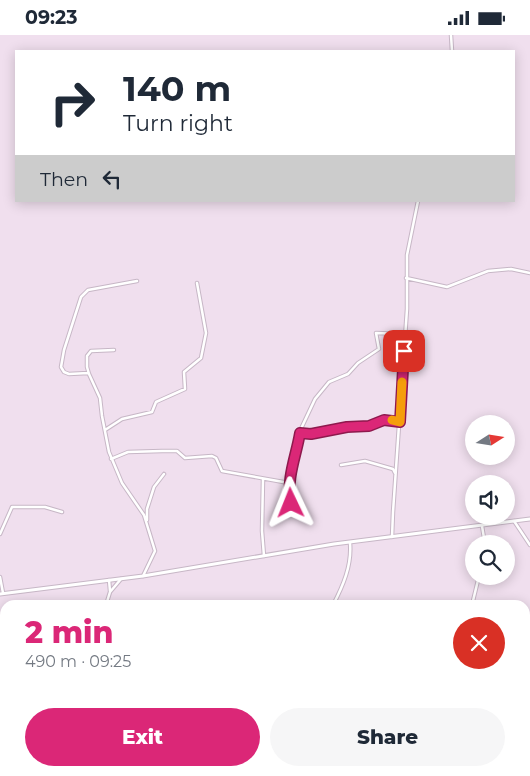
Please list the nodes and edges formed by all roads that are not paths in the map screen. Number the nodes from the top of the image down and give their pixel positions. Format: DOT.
graph roads {
  1 [pos="451,35"];
  2 [pos="452,50"];
  3 [pos="418,202"];
  4 [pos="530,273"];
  5 [pos="406,278"];
  6 [pos="137,281"];
  7 [pos="197,283"];
  8 [pos="404,338"];
  9 [pos="114,350"];
  10 [pos="88,373"];
  11 [pos="400,422"];
  12 [pos="104,430"];
  13 [pos="300,433"];
  14 [pos="111,459"];
  15 [pos="341,465"];
  16 [pos="164,474"];
  17 [pos="396,475"];
  18 [pos="263,479"];
  19 [pos="289,483"];
  20 [pos="62,512"];
  21 [pos="295,513"];
  22 [pos="530,519"];
  23 [pos="515,521"];
  24 [pos="515,522"];
  25 [pos="147,523"];
  26 [pos="488,525"];
  27 [pos="482,526"];
  28 [pos="0,535"];
  29 [pos="484,535"];
  30 [pos="392,537"];
  31 [pos="350,543"];
  32 [pos="530,545"];
  33 [pos="264,556"];
  34 [pos="143,576"];
  35 [pos="0,577"];
  36 [pos="122,578"];
  37 [pos="109,580"];
  38 [pos="477,585"];
  39 [pos="110,592"];
  40 [pos="1,594"];
  41 [pos="108,600"];
  42 [pos="336,600"];
  43 [pos="473,600"];
  1 -- 2 [label="street"];
  3 -- 5 [label="street"];
  4 -- 5 [label="street"];
  5 -- 8 [label="street"];
  6 -- 10 [label="street"];
  7 -- 12 [label="street"];
  8 -- 11 [label="street"];
  8 -- 13 [label="street"];
  9 -- 10 [label="street"];
  10 -- 12 [label="street"];
  11 -- 13 [label="street"];
  11 -- 17 [label="street"];
  12 -- 14 [label="street"];
  13 -- 19 [label="street"];
  14 -- 18 [label="street"];
  14 -- 25 [label="street"];
  15 -- 17 [label="street"];
  16 -- 25 [label="street"];
  17 -- 30 [label="street"];
  18 -- 19 [label="street"];
  18 -- 33 [label="street"];
  19 -- 21 [label="street"];
  20 -- 28 [label="street"];
  22 -- 23 [label="street"];
  24 -- 32 [label="street"];
  25 -- 34 [label="street"];
  26 -- 27 [label="street"];
  27 -- 29 [label="street"];
  27 -- 30 [label="street"];
  30 -- 31 [label="street"];
  31 -- 33 [label="street"];
  31 -- 42 [label="street"];
  33 -- 34 [label="street"];
  34 -- 36 [label="street"];
  35 -- 40 [label="street"];
  36 -- 37 [label="street"];
  36 -- 39 [label="street"];
  37 -- 39 [label="street"];
  37 -- 40 [label="street"];
  38 -- 43 [label="street"];
  39 -- 41 [label="street"];
}
